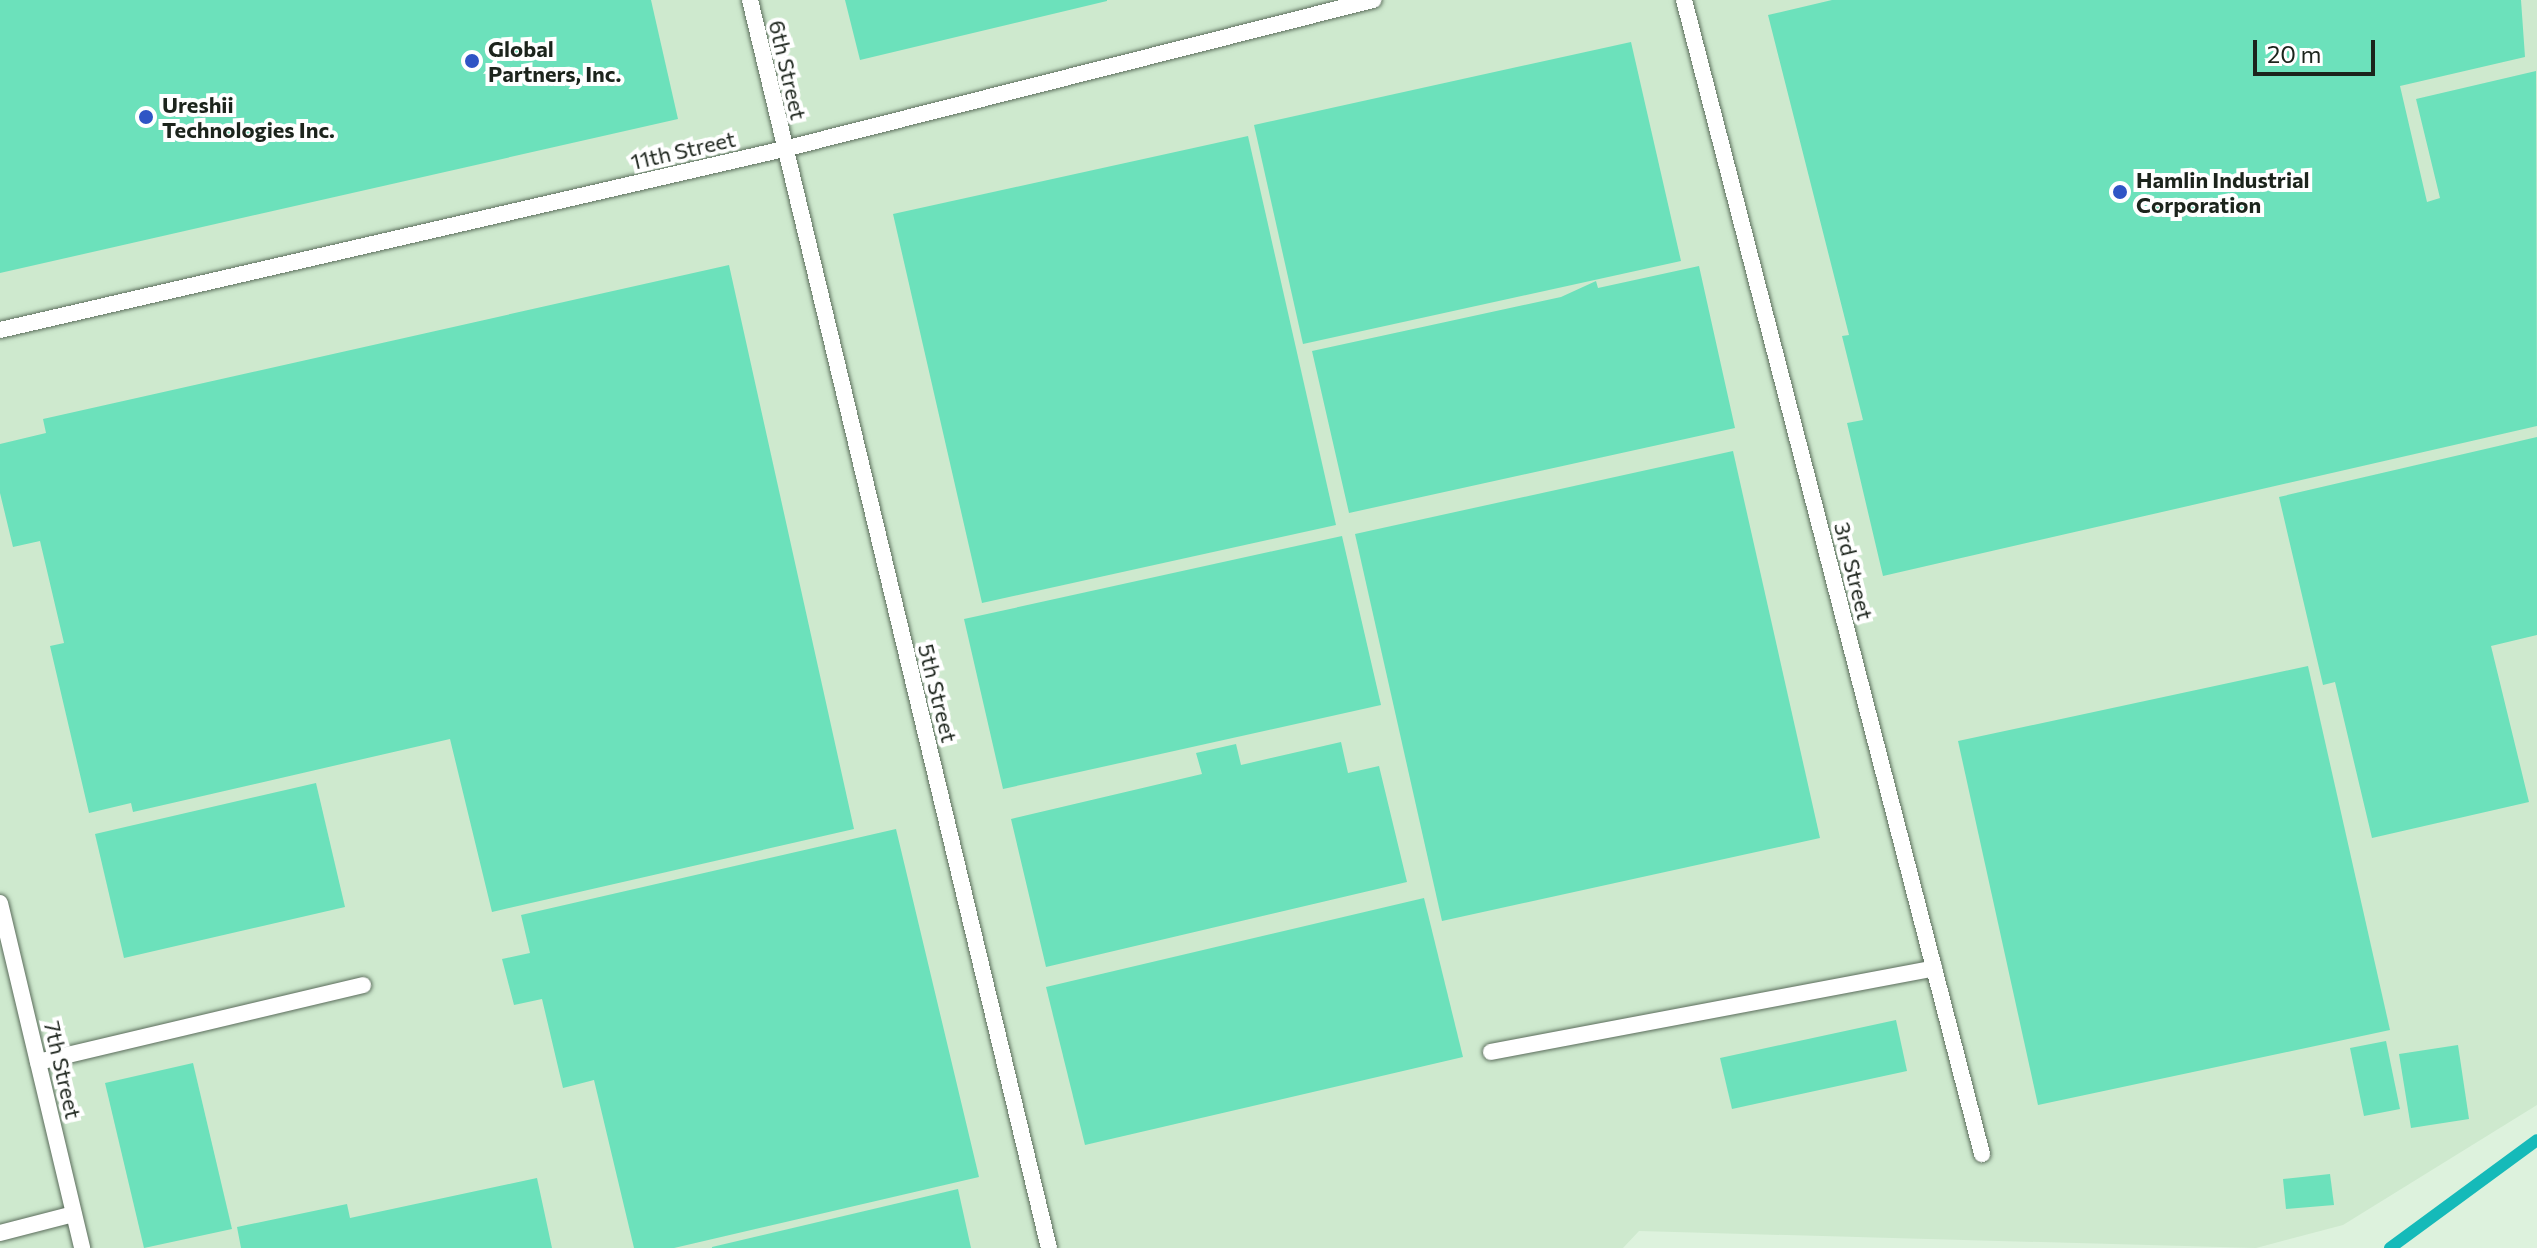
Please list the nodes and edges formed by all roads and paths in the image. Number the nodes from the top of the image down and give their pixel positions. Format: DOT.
graph roads {
  1 [pos="750,0"];
  2 [pos="1373,0"];
  3 [pos="1684,0"];
  4 [pos="784,149"];
  5 [pos="0,330"];
  6 [pos="0,903"];
  7 [pos="1934,968"];
  8 [pos="363,985"];
  9 [pos="1491,1052"];
  10 [pos="38,1062"];
  11 [pos="1982,1154"];
  12 [pos="74,1214"];
  13 [pos="0,1233"];
  14 [pos="82,1248"];
  15 [pos="1049,1248"];
  1 -- 4 [label="lane, 6th Street"];
  2 -- 4 [label="lane, 11th Street"];
  3 -- 7 [label="lane, 3rd Street"];
  4 -- 5 [label="lane, 11th Street"];
  4 -- 15 [label="lane, 5th Street"];
  6 -- 10 [label="lane, 7th Street"];
  7 -- 9 [label="lane"];
  7 -- 11 [label="lane, 3rd Street"];
  8 -- 10 [label="lane"];
  10 -- 12 [label="lane, 7th Street"];
  12 -- 13 [label="lane"];
  12 -- 14 [label="lane, 7th Street"];
}
